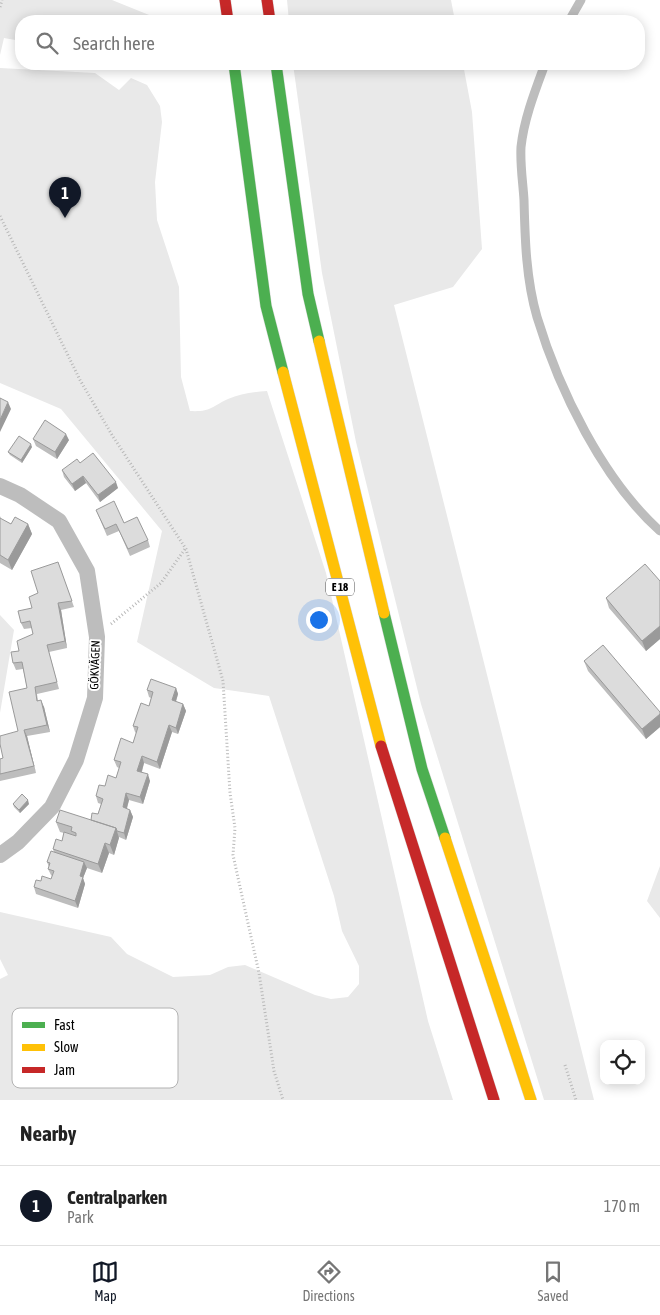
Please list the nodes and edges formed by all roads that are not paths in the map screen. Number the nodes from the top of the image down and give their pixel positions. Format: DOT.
graph roads {
  1 [pos="225,0"];
  2 [pos="267,0"];
  3 [pos="581,0"];
  4 [pos="227,15"];
  5 [pos="269,15"];
  6 [pos="572,15"];
  7 [pos="235,70"];
  8 [pos="277,70"];
  9 [pos="543,70"];
  10 [pos="0,486"];
  11 [pos="660,531"];
  12 [pos="0,854"];
  13 [pos="494,1100"];
  14 [pos="531,1100"];
  1 -- 4 [label="highway"];
  2 -- 5 [label="highway"];
  3 -- 6 [label="lane"];
  7 -- 13 [label="highway, E 18"];
  8 -- 14 [label="highway"];
  9 -- 11 [label="lane"];
  10 -- 12 [label="street, GÖKVÄGEN"];
}
